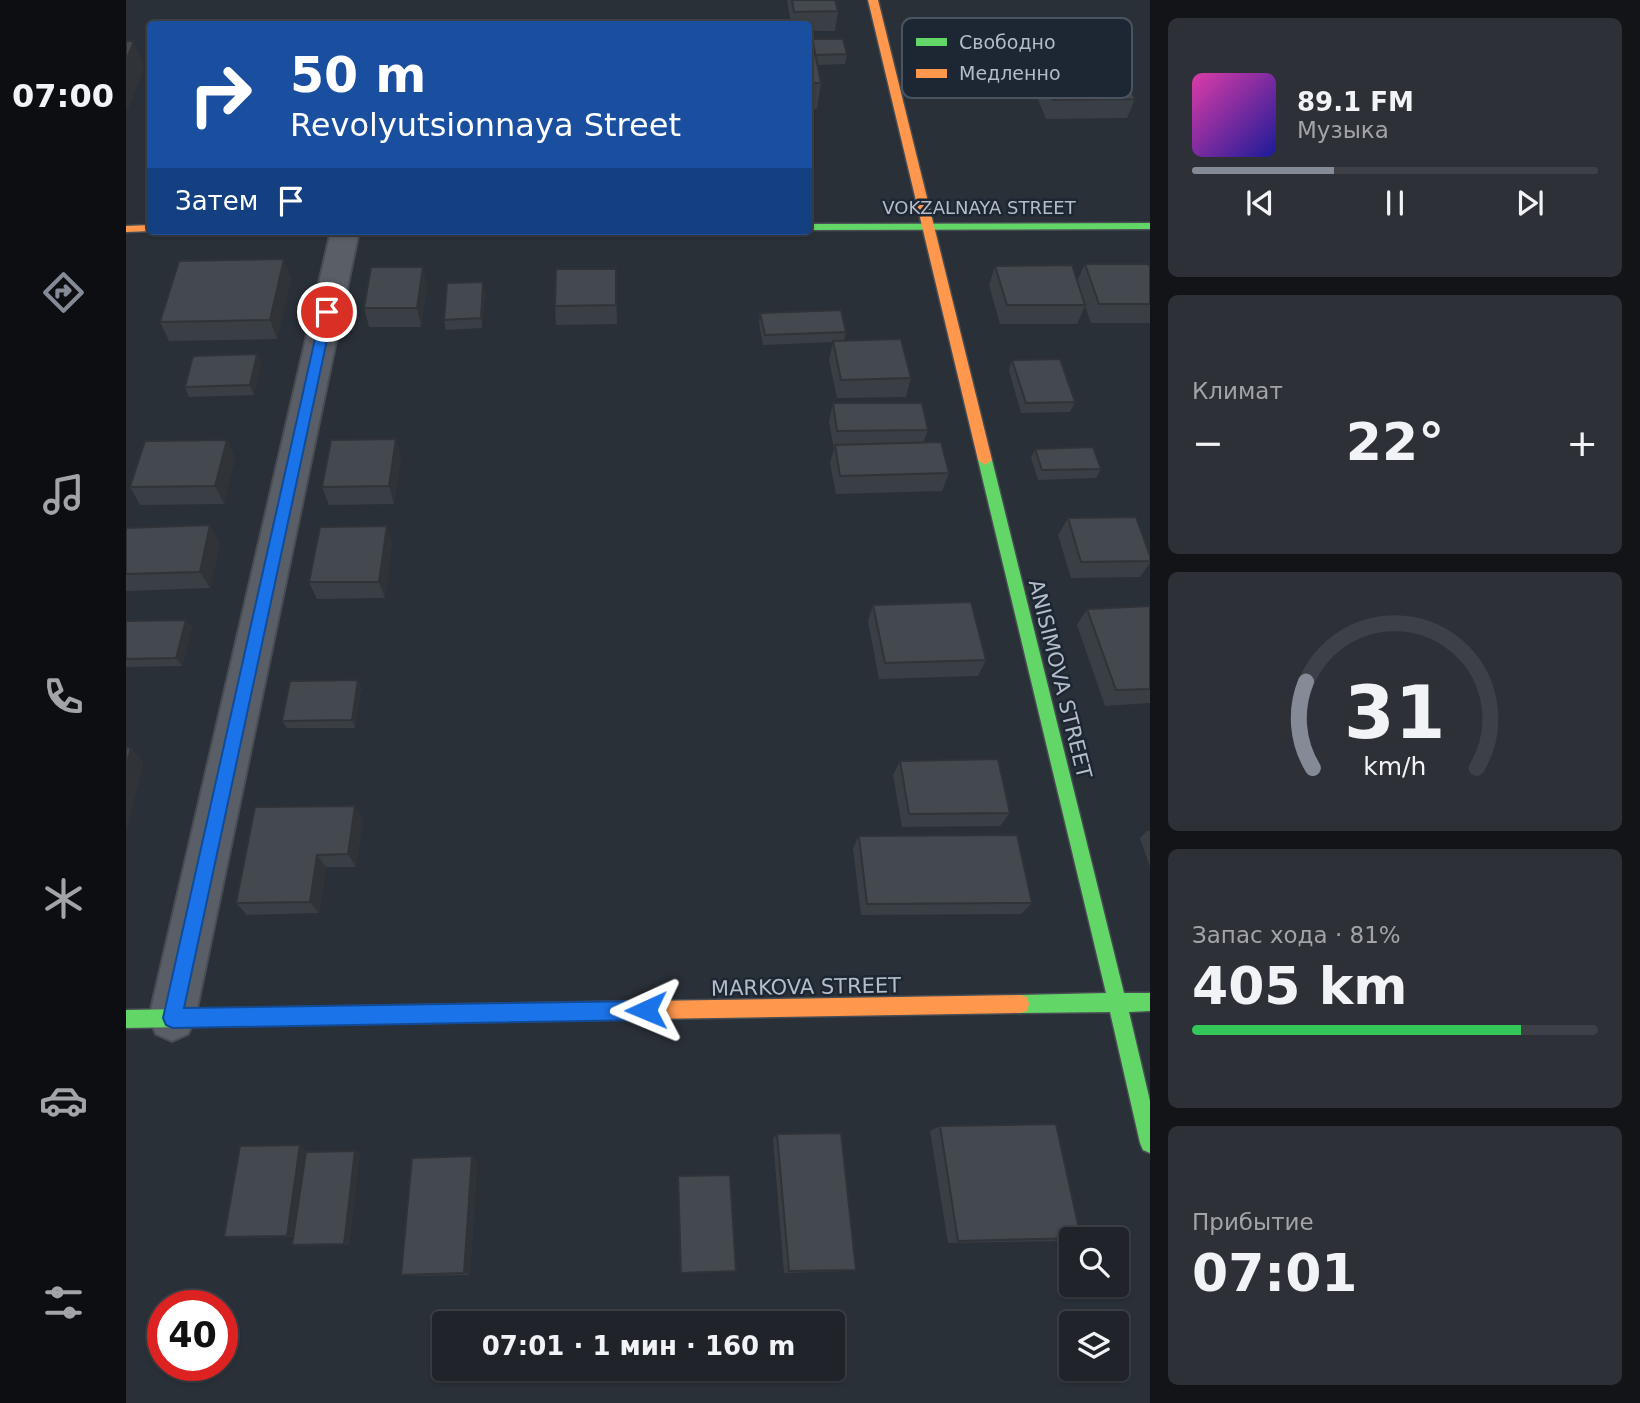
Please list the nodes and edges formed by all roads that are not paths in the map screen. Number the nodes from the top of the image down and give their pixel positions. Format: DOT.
graph roads {
  1 [pos="873,0"];
  2 [pos="1150,226"];
  3 [pos="812,227"];
  4 [pos="925,227"];
  5 [pos="147,228"];
  6 [pos="126,229"];
  7 [pos="344,235"];
  8 [pos="1119,1002"];
  9 [pos="1150,1002"];
  10 [pos="173,1018"];
  11 [pos="126,1019"];
  12 [pos="1150,1143"];
  1 -- 4 [label="street, ANISIMOVA STREET"];
  2 -- 4 [label="street, VOKZALNAYA STREET"];
  3 -- 4 [label="street, VOKZALNAYA STREET"];
  4 -- 8 [label="street, ANISIMOVA STREET"];
  5 -- 6 [label="street"];
  7 -- 10 [label="street"];
  8 -- 9 [label="street, MARKOVA STREET"];
  8 -- 10 [label="street, MARKOVA STREET"];
  8 -- 12 [label="street, ANISIMOVA STREET"];
  10 -- 11 [label="street, MARKOVA STREET"];
}
